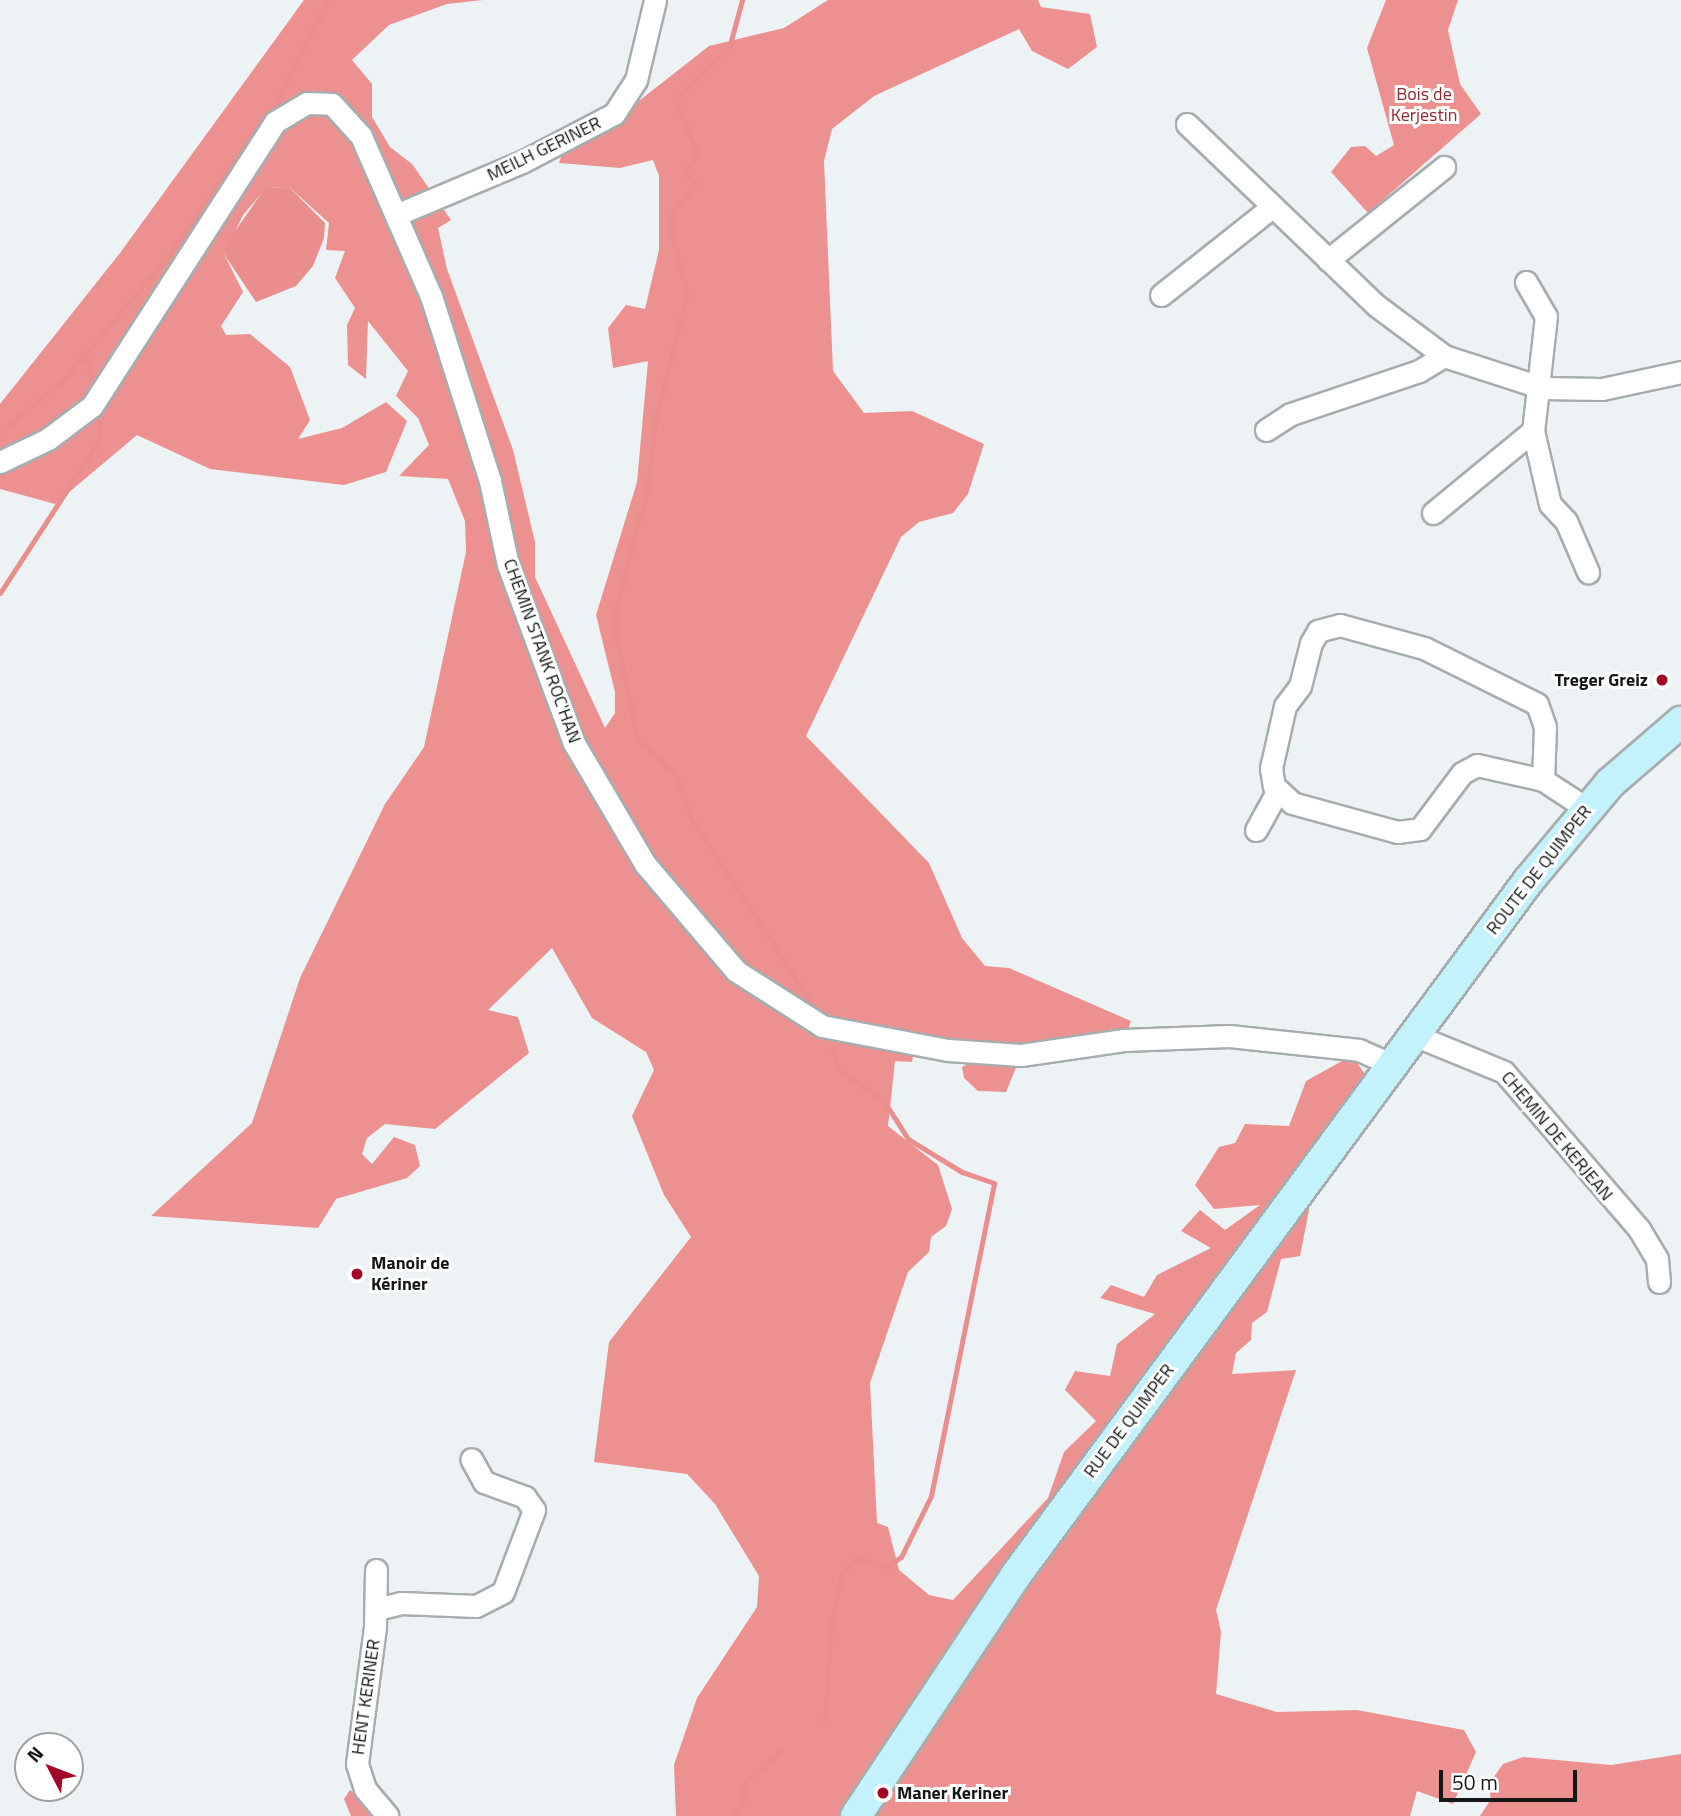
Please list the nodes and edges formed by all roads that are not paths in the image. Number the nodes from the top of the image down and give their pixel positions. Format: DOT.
graph roads {
  1 [pos="655,0"];
  2 [pos="1187,124"];
  3 [pos="1444,167"];
  4 [pos="1272,206"];
  5 [pos="398,214"];
  6 [pos="1328,260"];
  7 [pos="1526,282"];
  8 [pos="1161,295"];
  9 [pos="1444,356"];
  10 [pos="1681,372"];
  11 [pos="1543,388"];
  12 [pos="1266,430"];
  13 [pos="1533,431"];
  14 [pos="0,462"];
  15 [pos="1433,513"];
  16 [pos="1588,572"];
  17 [pos="1681,722"];
  18 [pos="1543,780"];
  19 [pos="1277,792"];
  20 [pos="1586,808"];
  21 [pos="1256,830"];
  22 [pos="1414,1035"];
  23 [pos="1392,1065"];
  24 [pos="1659,1282"];
  25 [pos="471,1459"];
  26 [pos="376,1570"];
  27 [pos="377,1609"];
  28 [pos="388,1816"];
  29 [pos="856,1816"];
  1 -- 5 [label="street, MEILH GERINER"];
  2 -- 4 [label="street"];
  3 -- 6 [label="street"];
  4 -- 6 [label="street"];
  4 -- 8 [label="street"];
  5 -- 14 [label="street, CHEMIN STANK ROC'HAN"];
  5 -- 23 [label="street, CHEMIN STANK ROC'HAN"];
  6 -- 9 [label="street"];
  7 -- 11 [label="street"];
  9 -- 11 [label="street"];
  9 -- 12 [label="street"];
  10 -- 11 [label="street"];
  11 -- 13 [label="street"];
  13 -- 15 [label="street"];
  13 -- 16 [label="street"];
  17 -- 20 [label="main road, ROUTE DE QUIMPER"];
  18 -- 19 [label="street"];
  18 -- 19 [label="street"];
  18 -- 20 [label="street"];
  19 -- 21 [label="street"];
  20 -- 22 [label="main road, ROUTE DE QUIMPER"];
  22 -- 23 [label="main road, RUE DE QUIMPER"];
  22 -- 24 [label="street, CHEMIN DE KERJEAN"];
  23 -- 29 [label="main road, RUE DE QUIMPER"];
  25 -- 27 [label="street"];
  26 -- 27 [label="street, HENT KERINER"];
  27 -- 28 [label="street, HENT KERINER"];
}
